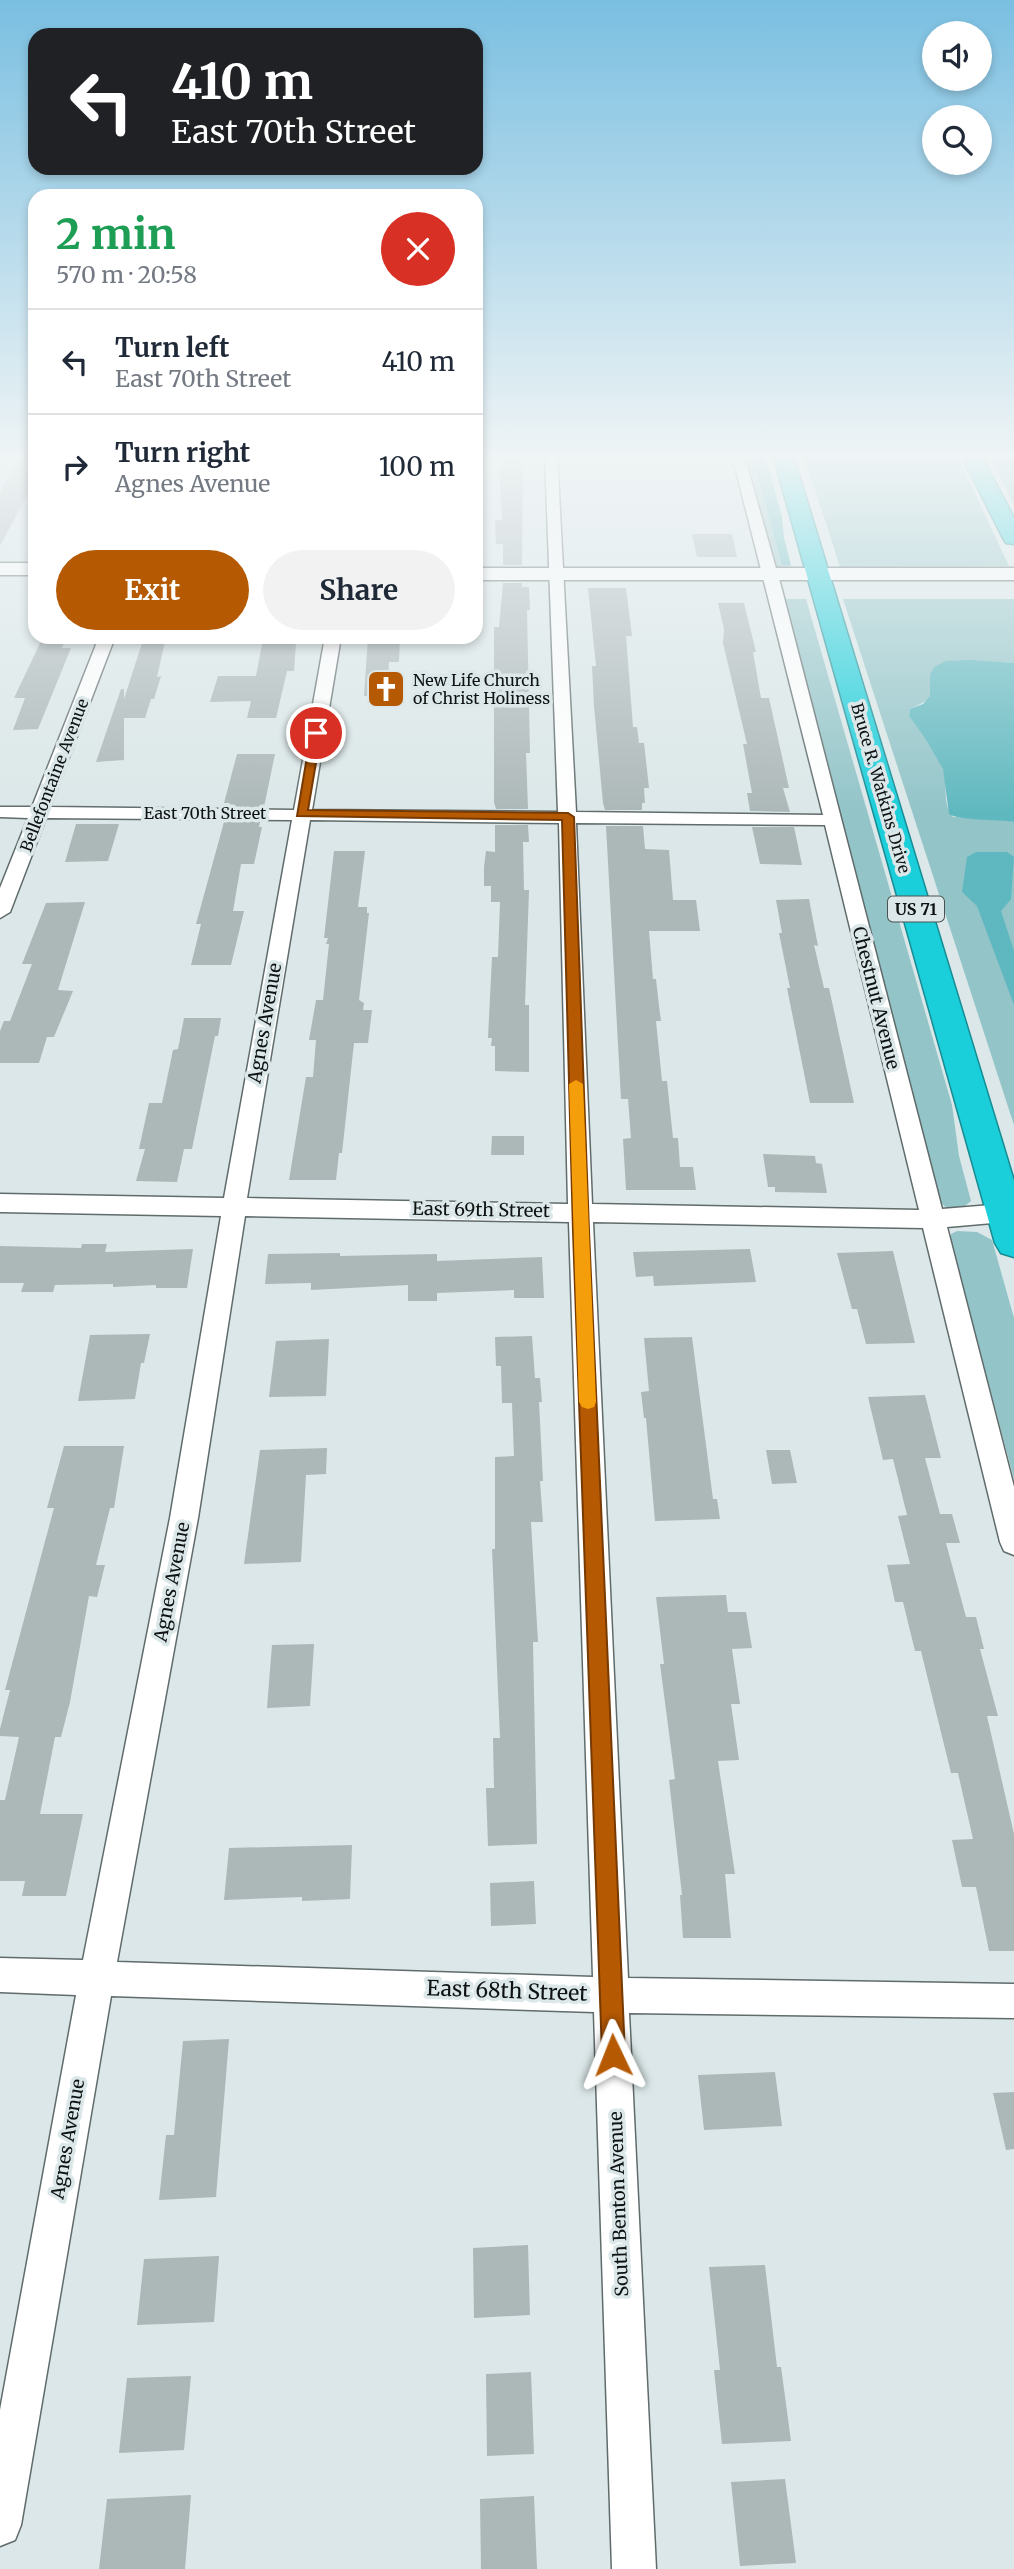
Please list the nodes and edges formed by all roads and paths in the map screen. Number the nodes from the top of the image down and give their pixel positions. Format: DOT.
graph roads {
  1 [pos="548,575"];
  2 [pos="557,575"];
  3 [pos="770,575"];
  4 [pos="819,575"];
  5 [pos="990,575"];
  6 [pos="771,580"];
  7 [pos="821,581"];
  8 [pos="1014,588"];
  9 [pos="104,644"];
  10 [pos="332,644"];
  11 [pos="0,812"];
  12 [pos="39,813"];
  13 [pos="301,814"];
  14 [pos="568,817"];
  15 [pos="831,820"];
  16 [pos="0,912"];
  17 [pos="0,1203"];
  18 [pos="234,1207"];
  19 [pos="580,1212"];
  20 [pos="1004,1213"];
  21 [pos="932,1219"];
  22 [pos="1014,1243"];
  23 [pos="1014,1542"];
  24 [pos="0,1975"];
  25 [pos="97,1978"];
  26 [pos="611,1995"];
  27 [pos="1014,2001"];
  28 [pos="0,2525"];
  29 [pos="634,2569"];
  1 -- 2 [label="main road"];
  2 -- 6 [label="main road"];
  2 -- 14 [label="street, South Benton Avenue"];
  3 -- 6 [label="street, Chestnut Avenue"];
  4 -- 7 [label="highway, Bruce R. Watkins Drive / US 71"];
  5 -- 7 [label="main road"];
  6 -- 7 [label="main road"];
  6 -- 15 [label="street, Chestnut Avenue"];
  7 -- 8 [label="main road"];
  7 -- 20 [label="highway, Bruce R. Watkins Drive / US 71"];
  9 -- 12 [label="street, Bellefontaine Avenue"];
  10 -- 13 [label="street, Agnes Avenue"];
  11 -- 12 [label="street, East 70th Street"];
  12 -- 13 [label="street, East 70th Street"];
  12 -- 16 [label="street, Bellefontaine Avenue"];
  13 -- 14 [label="street, East 70th Street"];
  13 -- 18 [label="street, Agnes Avenue"];
  14 -- 15 [label="street, East 70th Street"];
  14 -- 19 [label="street, South Benton Avenue"];
  15 -- 21 [label="street, Chestnut Avenue"];
  17 -- 18 [label="street, East 69th Street"];
  18 -- 19 [label="street, East 69th Street"];
  18 -- 25 [label="street, Agnes Avenue"];
  19 -- 21 [label="street, East 69th Street"];
  19 -- 26 [label="street, South Benton Avenue"];
  20 -- 21 [label="street, East 69th Street"];
  20 -- 22 [label="highway, Bruce R. Watkins Drive / US 71"];
  21 -- 23 [label="street, Chestnut Avenue"];
  24 -- 25 [label="street, East 68th Street"];
  25 -- 26 [label="street, East 68th Street"];
  25 -- 28 [label="street, Agnes Avenue"];
  26 -- 27 [label="street, East 68th Street"];
  26 -- 29 [label="street, South Benton Avenue"];
}
